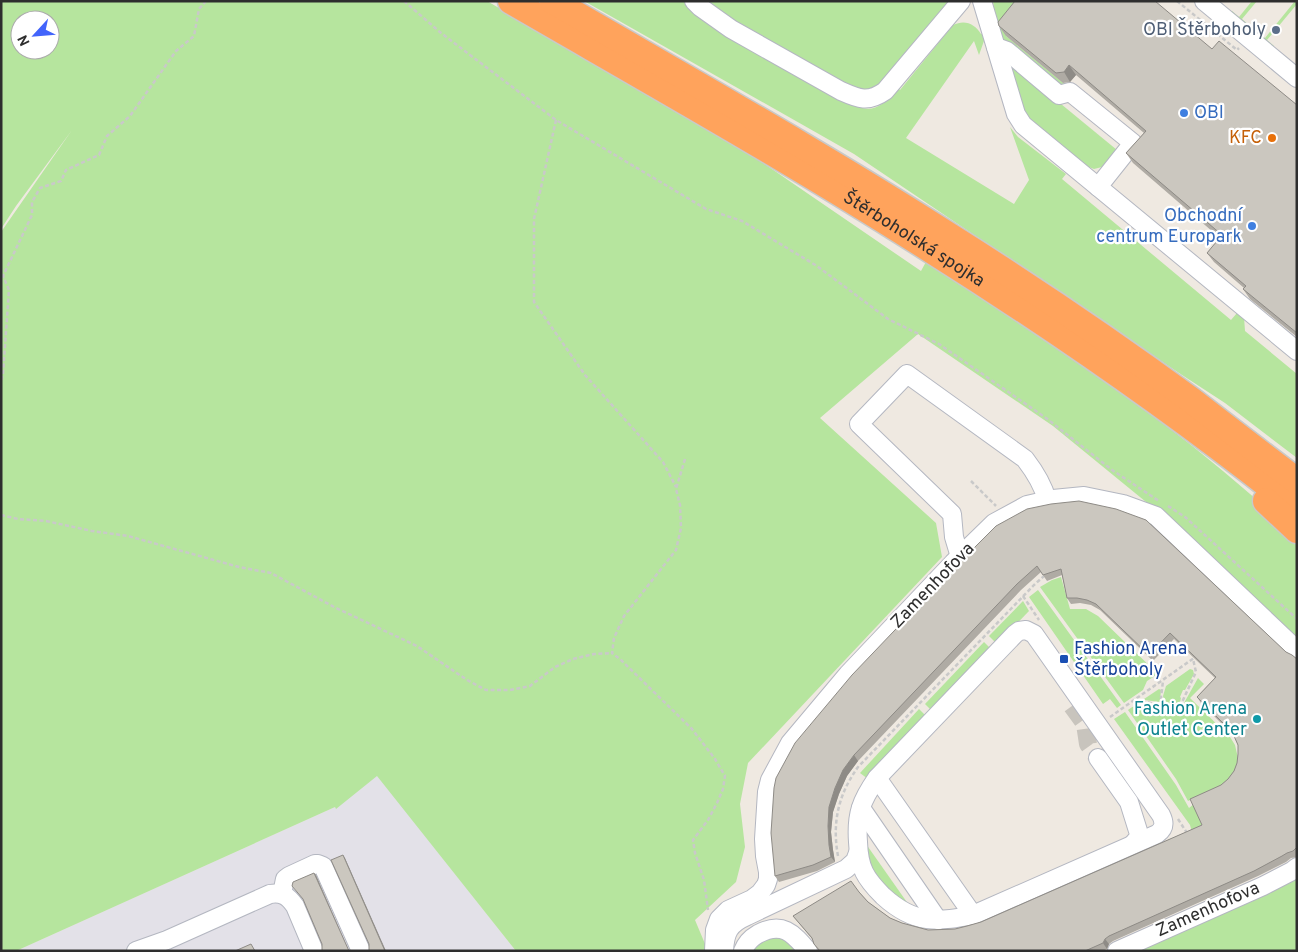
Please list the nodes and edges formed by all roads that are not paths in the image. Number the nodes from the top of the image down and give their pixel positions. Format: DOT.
graph roads {
  1 [pos="511,1"];
  2 [pos="553,1"];
  3 [pos="567,1"];
  4 [pos="694,1"];
  5 [pos="961,1"];
  6 [pos="982,1"];
  7 [pos="1204,1"];
  8 [pos="998,52"];
  9 [pos="655,61"];
  10 [pos="1297,78"];
  11 [pos="1098,187"];
  12 [pos="1297,351"];
  13 [pos="1152,398"];
  14 [pos="1297,481"];
  15 [pos="1047,500"];
  16 [pos="1297,508"];
  17 [pos="1297,530"];
  18 [pos="960,557"];
  19 [pos="1022,630"];
  20 [pos="1297,650"];
  21 [pos="1072,706"];
  22 [pos="1098,758"];
  23 [pos="877,778"];
  24 [pos="860,808"];
  25 [pos="1133,844"];
  26 [pos="858,853"];
  27 [pos="1297,866"];
  28 [pos="872,884"];
  29 [pos="282,894"];
  30 [pos="973,915"];
  31 [pos="938,920"];
  32 [pos="136,951"];
  33 [pos="314,951"];
  34 [pos="361,951"];
  35 [pos="714,951"];
  36 [pos="724,951"];
  37 [pos="734,951"];
  38 [pos="743,951"];
  39 [pos="808,951"];
  40 [pos="1116,951"];
  1 -- 13 [label="highway, Štěrboholská spojka"];
  2 -- 9 [label="highway, Štěrboholská spojka"];
  3 -- 9 [label="highway"];
  4 -- 5 [label="street"];
  6 -- 8 [label="street"];
  7 -- 10 [label="street"];
  8 -- 11 [label="street"];
  8 -- 11 [label="street"];
  9 -- 14 [label="highway, Štěrboholská spojka"];
  11 -- 12 [label="street"];
  13 -- 16 [label="highway, Štěrboholská spojka"];
  13 -- 17 [label="highway"];
  15 -- 18 [label="street, Zamenhofova"];
  15 -- 18 [label="street"];
  15 -- 20 [label="street, Zamenhofova"];
  18 -- 35 [label="street, Zamenhofova"];
  19 -- 21 [label="street"];
  19 -- 23 [label="street"];
  19 -- 25 [label="street"];
  22 -- 25 [label="street"];
  23 -- 24 [label="street"];
  23 -- 30 [label="street"];
  24 -- 26 [label="street"];
  24 -- 31 [label="street"];
  25 -- 30 [label="street"];
  26 -- 28 [label="street"];
  26 -- 36 [label="street"];
  27 -- 40 [label="street, Zamenhofova"];
  28 -- 31 [label="street"];
  28 -- 37 [label="street"];
  29 -- 32 [label="street"];
  29 -- 33 [label="street"];
  29 -- 34 [label="street"];
  30 -- 31 [label="street"];
  38 -- 39 [label="street"];
}
